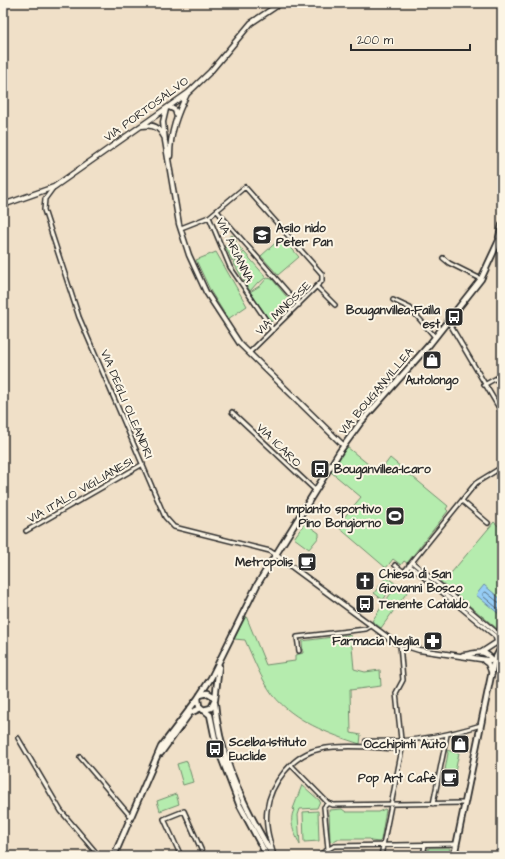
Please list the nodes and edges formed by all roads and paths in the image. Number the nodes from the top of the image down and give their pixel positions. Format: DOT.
graph roads {
  1 [pos="281,3"];
  2 [pos="188,93"];
  3 [pos="167,108"];
  4 [pos="177,117"];
  5 [pos="142,126"];
  6 [pos="165,141"];
  7 [pos="170,164"];
  8 [pos="54,187"];
  9 [pos="3,205"];
  10 [pos="216,210"];
  11 [pos="209,217"];
  12 [pos="502,225"];
  13 [pos="181,228"];
  14 [pos="502,234"];
  15 [pos="497,244"];
  16 [pos="443,258"];
  17 [pos="481,279"];
  18 [pos="316,287"];
  19 [pos="393,300"];
  20 [pos="299,305"];
  21 [pos="335,305"];
  22 [pos="448,321"];
  23 [pos="273,330"];
  24 [pos="435,337"];
  25 [pos="249,353"];
  26 [pos="502,375"];
  27 [pos="484,385"];
  28 [pos="232,412"];
  29 [pos="502,414"];
  30 [pos="343,445"];
  31 [pos="143,464"];
  32 [pos="502,467"];
  33 [pos="315,490"];
  34 [pos="462,501"];
  35 [pos="488,523"];
  36 [pos="26,531"];
  37 [pos="276,555"];
  38 [pos="412,562"];
  39 [pos="395,565"];
  40 [pos="409,565"];
  41 [pos="371,626"];
  42 [pos="502,638"];
  43 [pos="497,643"];
  44 [pos="400,644"];
  45 [pos="502,646"];
  46 [pos="299,651"];
  47 [pos="482,652"];
  48 [pos="457,655"];
  49 [pos="221,658"];
  50 [pos="482,660"];
  51 [pos="494,661"];
  52 [pos="492,674"];
  53 [pos="198,697"];
  54 [pos="215,702"];
  55 [pos="202,709"];
  56 [pos="481,724"];
  57 [pos="447,735"];
  58 [pos="18,738"];
  59 [pos="366,740"];
  60 [pos="402,741"];
  61 [pos="402,749"];
  62 [pos="80,757"];
  63 [pos="156,761"];
  64 [pos="291,766"];
  65 [pos="328,803"];
  66 [pos="464,803"];
  67 [pos="392,804"];
  68 [pos="433,804"];
  69 [pos="131,817"];
  70 [pos="456,844"];
  71 [pos="426,845"];
  72 [pos="383,846"];
  73 [pos="328,848"];
  74 [pos="99,856"];
  75 [pos="114,856"];
  76 [pos="181,856"];
  77 [pos="204,856"];
  78 [pos="267,856"];
  79 [pos="273,856"];
  80 [pos="317,856"];
  81 [pos="381,856"];
  82 [pos="423,856"];
  83 [pos="454,856"];
  1 -- 2 [label="street, VIA PORTOSALVO"];
  2 -- 3 [label="street, VIA PORTOSALVO"];
  2 -- 4 [label="street"];
  3 -- 4 [label="street"];
  3 -- 5 [label="street, VIA PORTOSALVO"];
  3 -- 6 [label="street"];
  4 -- 7 [label="street"];
  5 -- 6 [label="street"];
  5 -- 8 [label="street, VIA PORTOSALVO"];
  6 -- 7 [label="street"];
  7 -- 13 [label="street"];
  8 -- 9 [label="street, VIA PORTOSALVO"];
  8 -- 31 [label="street, VIA DEGLI OLEANDRI"];
  10 -- 11 [label="street, VIA MINOSSE"];
  10 -- 18 [label="street, VIA MINOSSE"];
  10 -- 20 [label="street, VIA ARIANNA"];
  11 -- 13 [label="street, VIA MINOSSE"];
  11 -- 23 [label="street, VIA ARIANNA"];
  12 -- 15 [label="main road"];
  13 -- 25 [label="street"];
  14 -- 15 [label="main road"];
  15 -- 17 [label="main road, VIA BOUGANVILLEA"];
  16 -- 17 [label="street"];
  17 -- 22 [label="main road, VIA BOUGANVILLEA"];
  18 -- 20 [label="street, VIA MINOSSE"];
  18 -- 21 [label="street"];
  19 -- 24 [label="street"];
  20 -- 23 [label="street, VIA MINOSSE"];
  22 -- 24 [label="main road, VIA BOUGANVILLEA"];
  22 -- 27 [label="street"];
  23 -- 25 [label="street, VIA MINOSSE"];
  24 -- 30 [label="main road, VIA BOUGANVILLEA"];
  25 -- 30 [label="street"];
  26 -- 27 [label="street"];
  27 -- 29 [label="street"];
  28 -- 33 [label="street, VIA ICARO"];
  30 -- 33 [label="main road, VIA BOUGANVILLEA"];
  31 -- 36 [label="street, VIA ITALO VIGLIANESI"];
  31 -- 37 [label="street, VIA DEGLI OLEANDRI"];
  32 -- 34 [label="street"];
  33 -- 37 [label="main road, VIA BOUGANVILLEA"];
  34 -- 35 [label="street"];
  34 -- 38 [label="street"];
  37 -- 41 [label="street"];
  37 -- 49 [label="main road, VIA BOUGANVILLEA"];
  38 -- 40 [label="street"];
  38 -- 42 [label="street"];
  39 -- 40 [label="street"];
  40 -- 43 [label="street"];
  41 -- 44 [label="street"];
  41 -- 46 [label="street"];
  42 -- 43 [label="street"];
  43 -- 47 [label="street"];
  44 -- 48 [label="street"];
  44 -- 60 [label="street"];
  45 -- 51 [label="main road"];
  47 -- 48 [label="street"];
  47 -- 51 [label="street"];
  48 -- 50 [label="street"];
  49 -- 53 [label="main road"];
  49 -- 54 [label="main road"];
  50 -- 51 [label="street"];
  50 -- 52 [label="street"];
  51 -- 52 [label="main road"];
  52 -- 56 [label="main road"];
  53 -- 54 [label="main road"];
  53 -- 55 [label="main road"];
  53 -- 63 [label="main road"];
  54 -- 55 [label="main road"];
  54 -- 79 [label="main road"];
  55 -- 63 [label="main road"];
  55 -- 78 [label="main road"];
  56 -- 57 [label="street"];
  56 -- 66 [label="main road"];
  57 -- 60 [label="street"];
  57 -- 68 [label="street"];
  58 -- 74 [label="street"];
  59 -- 60 [label="street"];
  60 -- 61 [label="street"];
  61 -- 64 [label="street"];
  61 -- 67 [label="street"];
  62 -- 69 [label="street"];
  63 -- 69 [label="main road"];
  64 -- 65 [label="street"];
  64 -- 79 [label="street"];
  65 -- 67 [label="street"];
  65 -- 73 [label="street"];
  66 -- 68 [label="street"];
  66 -- 70 [label="main road"];
  67 -- 68 [label="street"];
  67 -- 72 [label="street"];
  69 -- 75 [label="main road"];
  70 -- 71 [label="street"];
  70 -- 83 [label="main road"];
  71 -- 72 [label="street"];
  71 -- 82 [label="street"];
  72 -- 73 [label="street"];
  72 -- 81 [label="street"];
  73 -- 80 [label="street"];
  76 -- 77 [label="street"];
}
